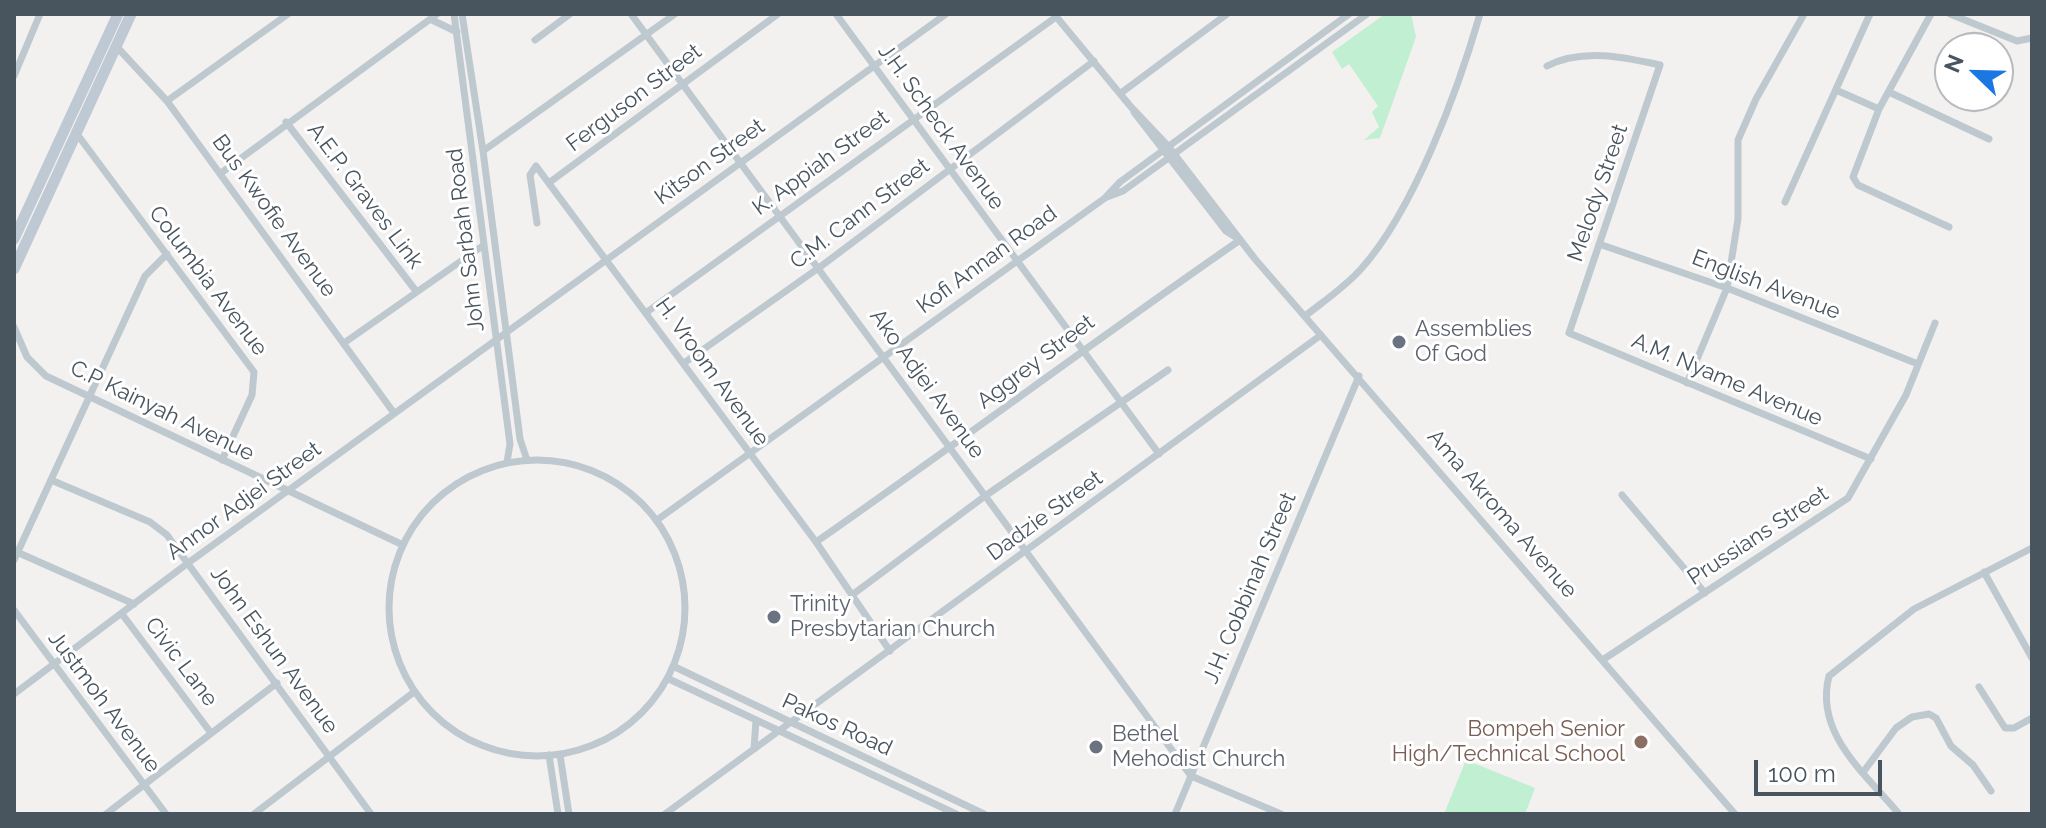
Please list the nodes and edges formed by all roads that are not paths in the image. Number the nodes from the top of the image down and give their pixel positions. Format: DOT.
graph roads {
  1 [pos="40,14"];
  2 [pos="118,14"];
  3 [pos="131,14"];
  4 [pos="288,14"];
  5 [pos="454,14"];
  6 [pos="462,14"];
  7 [pos="570,14"];
  8 [pos="631,14"];
  9 [pos="675,14"];
  10 [pos="778,14"];
  11 [pos="836,14"];
  12 [pos="946,14"];
  13 [pos="1227,14"];
  14 [pos="1349,14"];
  15 [pos="1367,14"];
  16 [pos="1480,14"];
  17 [pos="1804,14"];
  18 [pos="1870,14"];
  19 [pos="1931,14"];
  20 [pos="1950,14"];
  21 [pos="1055,16"];
  22 [pos="434,17"];
  23 [pos="457,32"];
  24 [pos="647,35"];
  25 [pos="2032,38"];
  26 [pos="535,40"];
  27 [pos="116,46"];
  28 [pos="1094,61"];
  29 [pos="875,66"];
  30 [pos="1547,66"];
  31 [pos="14,76"];
  32 [pos="683,83"];
  33 [pos="1836,90"];
  34 [pos="1889,92"];
  35 [pos="1121,93"];
  36 [pos="167,101"];
  37 [pos="1879,109"];
  38 [pos="913,119"];
  39 [pos="286,122"];
  40 [pos="77,134"];
  41 [pos="1989,139"];
  42 [pos="483,151"];
  43 [pos="1168,152"];
  44 [pos="740,161"];
  45 [pos="950,169"];
  46 [pos="221,173"];
  47 [pos="47,182"];
  48 [pos="550,182"];
  49 [pos="1785,202"];
  50 [pos="780,214"];
  51 [pos="537,223"];
  52 [pos="1949,227"];
  53 [pos="14,239"];
  54 [pos="1240,240"];
  55 [pos="1599,244"];
  56 [pos="484,245"];
  57 [pos="167,254"];
  58 [pos="1017,260"];
  59 [pos="606,261"];
  60 [pos="820,267"];
  61 [pos="14,269"];
  62 [pos="1727,288"];
  63 [pos="416,291"];
  64 [pos="647,312"];
  65 [pos="1305,316"];
  66 [pos="1935,323"];
  67 [pos="14,327"];
  68 [pos="506,331"];
  69 [pos="1569,333"];
  70 [pos="1321,335"];
  71 [pos="496,340"];
  72 [pos="344,343"];
  73 [pos="1081,350"];
  74 [pos="884,356"];
  75 [pos="684,363"];
  76 [pos="1918,364"];
  77 [pos="1168,370"];
  78 [pos="1359,376"];
  79 [pos="1687,383"];
  80 [pos="91,396"];
  81 [pos="1119,405"];
  82 [pos="394,413"];
  83 [pos="952,448"];
  84 [pos="750,454"];
  85 [pos="1159,454"];
  86 [pos="1871,459"];
  87 [pos="222,460"];
  88 [pos="527,460"];
  89 [pos="507,462"];
  90 [pos="51,480"];
  91 [pos="290,492"];
  92 [pos="1622,495"];
  93 [pos="985,496"];
  94 [pos="657,520"];
  95 [pos="816,542"];
  96 [pos="403,545"];
  97 [pos="2032,548"];
  98 [pos="1027,551"];
  99 [pos="16,556"];
  100 [pos="188,563"];
  101 [pos="1984,572"];
  102 [pos="1705,593"];
  103 [pos="852,595"];
  104 [pos="134,604"];
  105 [pos="14,610"];
  106 [pos="122,614"];
  107 [pos="890,651"];
  108 [pos="2032,658"];
  109 [pos="1604,659"];
  110 [pos="54,663"];
  111 [pos="675,667"];
  112 [pos="669,679"];
  113 [pos="277,683"];
  114 [pos="1979,687"];
  115 [pos="414,692"];
  116 [pos="14,694"];
  117 [pos="2032,718"];
  118 [pos="756,720"];
  119 [pos="789,724"];
  120 [pos="779,732"];
  121 [pos="211,733"];
  122 [pos="754,749"];
  123 [pos="328,755"];
  124 [pos="549,755"];
  125 [pos="560,755"];
  126 [pos="1864,771"];
  127 [pos="1191,776"];
  128 [pos="146,787"];
  129 [pos="1991,791"];
  130 [pos="106,814"];
  131 [pos="166,814"];
  132 [pos="254,814"];
  133 [pos="371,814"];
  134 [pos="558,814"];
  135 [pos="569,814"];
  136 [pos="665,814"];
  137 [pos="956,814"];
  138 [pos="984,814"];
  139 [pos="1175,814"];
  140 [pos="1281,814"];
  141 [pos="1735,814"];
  142 [pos="1899,814"];
  1 -- 31 [label="street"];
  2 -- 47 [label="main road"];
  3 -- 27 [label="main road"];
  4 -- 36 [label="street"];
  5 -- 23 [label="street, John Sarbah Road"];
  6 -- 42 [label="street, John Sarbah Road"];
  7 -- 26 [label="street"];
  8 -- 24 [label="street, Ako Adjei Avenue"];
  9 -- 24 [label="street"];
  10 -- 32 [label="street, Ferguson Street"];
  11 -- 29 [label="street, J.H. Scheck Avenue"];
  12 -- 29 [label="street, Kitson Street"];
  13 -- 35 [label="street"];
  14 -- 43 [label="street, Kofi Annan Road"];
  15 -- 43 [label="street, Kofi Annan Road"];
  16 -- 65 [label="street"];
  17 -- 62 [label="street"];
  18 -- 33 [label="street"];
  19 -- 34 [label="street"];
  20 -- 25 [label="street"];
  21 -- 28 [label="street, Ama Akroma Avenue"];
  21 -- 38 [label="street, K. Appiah Street"];
  22 -- 23 [label="street"];
  22 -- 39 [label="street"];
  23 -- 56 [label="street, John Sarbah Road"];
  24 -- 32 [label="street, Ako Adjei Avenue"];
  24 -- 42 [label="street"];
  27 -- 36 [label="street, Bus Kwofie Avenue"];
  27 -- 40 [label="main road"];
  28 -- 35 [label="street, Ama Akroma Avenue"];
  28 -- 45 [label="street, C.M. Cann Street"];
  29 -- 38 [label="street, J.H. Scheck Avenue"];
  29 -- 44 [label="street, Kitson Street"];
  30 -- 55 [label="street, Melody Street"];
  32 -- 44 [label="street, Ako Adjei Avenue"];
  32 -- 48 [label="street, Ferguson Street"];
  33 -- 37 [label="street"];
  33 -- 49 [label="street"];
  34 -- 37 [label="street"];
  34 -- 41 [label="street"];
  35 -- 43 [label="street, Ama Akroma Avenue"];
  36 -- 46 [label="street, Bus Kwofie Avenue"];
  37 -- 52 [label="street"];
  38 -- 45 [label="street, J.H. Scheck Avenue"];
  38 -- 50 [label="street, K. Appiah Street"];
  39 -- 46 [label="street"];
  39 -- 63 [label="street, A.E.P. Graves Link"];
  40 -- 47 [label="main road"];
  40 -- 57 [label="street, Columbia Avenue"];
  42 -- 68 [label="street, John Sarbah Road"];
  43 -- 54 [label="street, Ama Akroma Avenue"];
  43 -- 58 [label="street, Kofi Annan Road"];
  44 -- 50 [label="street, Ako Adjei Avenue"];
  44 -- 59 [label="street, Kitson Street"];
  45 -- 58 [label="street, J.H. Scheck Avenue"];
  45 -- 60 [label="street, C.M. Cann Street"];
  46 -- 72 [label="street, Bus Kwofie Avenue"];
  47 -- 53 [label="main road"];
  47 -- 61 [label="main road"];
  48 -- 51 [label="street"];
  48 -- 59 [label="street, H. Vroom Avenue"];
  50 -- 60 [label="street, Ako Adjei Avenue"];
  50 -- 64 [label="street, K. Appiah Street"];
  54 -- 65 [label="street, Ama Akroma Avenue"];
  54 -- 73 [label="street, Aggrey Street"];
  55 -- 62 [label="street, English Avenue"];
  55 -- 69 [label="street, Melody Street"];
  56 -- 63 [label="street"];
  56 -- 71 [label="street, John Sarbah Road"];
  57 -- 80 [label="street"];
  57 -- 87 [label="street, Columbia Avenue"];
  58 -- 73 [label="street, J.H. Scheck Avenue"];
  58 -- 74 [label="street, Kofi Annan Road"];
  59 -- 64 [label="street, H. Vroom Avenue"];
  59 -- 68 [label="street, Kitson Street"];
  60 -- 74 [label="street, Ako Adjei Avenue"];
  60 -- 75 [label="street, C.M. Cann Street"];
  62 -- 76 [label="street, English Avenue"];
  62 -- 79 [label="street"];
  63 -- 72 [label="street"];
  64 -- 75 [label="street, H. Vroom Avenue"];
  65 -- 70 [label="street, Ama Akroma Avenue"];
  66 -- 76 [label="street, Prussians Street"];
  67 -- 80 [label="street, C.P Kainyah Avenue"];
  68 -- 71 [label="street, Kitson Street"];
  68 -- 88 [label="street, John Sarbah Road"];
  69 -- 79 [label="street, A.M. Nyame Avenue"];
  70 -- 78 [label="street, Ama Akroma Avenue"];
  70 -- 85 [label="street, Dadzie Street"];
  71 -- 82 [label="street, Annor Adjei Street"];
  71 -- 89 [label="street, John Sarbah Road"];
  72 -- 82 [label="street, Bus Kwofie Avenue"];
  73 -- 81 [label="street, J.H. Scheck Avenue"];
  73 -- 83 [label="street, Aggrey Street"];
  74 -- 83 [label="street, Ako Adjei Avenue"];
  74 -- 84 [label="street, Kofi Annan Road"];
  75 -- 84 [label="street, H. Vroom Avenue"];
  76 -- 86 [label="street, Prussians Street"];
  77 -- 81 [label="street"];
  78 -- 109 [label="street, Ama Akroma Avenue"];
  78 -- 127 [label="street, J.H. Cobbinah Street"];
  79 -- 86 [label="street, A.M. Nyame Avenue"];
  80 -- 87 [label="street, C.P Kainyah Avenue"];
  80 -- 90 [label="street"];
  81 -- 85 [label="street, J.H. Scheck Avenue"];
  81 -- 93 [label="street"];
  82 -- 91 [label="street, Annor Adjei Street"];
  83 -- 93 [label="street, Ako Adjei Avenue"];
  83 -- 95 [label="street, Aggrey Street"];
  84 -- 94 [label="street, Kofi Annan Road"];
  84 -- 95 [label="street, H. Vroom Avenue"];
  85 -- 98 [label="street, Dadzie Street"];
  86 -- 102 [label="street, Prussians Street"];
  87 -- 91 [label="street, C.P Kainyah Avenue"];
  88 -- 89 [label="street"];
  88 -- 94 [label="street"];
  89 -- 96 [label="street"];
  90 -- 99 [label="street"];
  90 -- 100 [label="street, John Eshun Avenue"];
  91 -- 96 [label="street, C.P Kainyah Avenue"];
  91 -- 100 [label="street, Annor Adjei Street"];
  92 -- 102 [label="street"];
  93 -- 98 [label="street, Ako Adjei Avenue"];
  93 -- 103 [label="street"];
  94 -- 111 [label="street"];
  95 -- 103 [label="street, H. Vroom Avenue"];
  96 -- 115 [label="street"];
  97 -- 101 [label="street"];
  98 -- 107 [label="street, Dadzie Street"];
  98 -- 127 [label="street, Ako Adjei Avenue"];
  99 -- 104 [label="street"];
  100 -- 104 [label="street, Annor Adjei Street"];
  100 -- 113 [label="street, John Eshun Avenue"];
  101 -- 108 [label="street"];
  101 -- 126 [label="street"];
  102 -- 109 [label="street, Prussians Street"];
  103 -- 107 [label="street, H. Vroom Avenue"];
  104 -- 106 [label="street, Annor Adjei Street"];
  105 -- 110 [label="street, Justmoh Avenue"];
  106 -- 110 [label="street, Annor Adjei Street"];
  106 -- 121 [label="street, Civic Lane"];
  107 -- 119 [label="street, Dadzie Street"];
  109 -- 141 [label="street, Ama Akroma Avenue"];
  110 -- 116 [label="street, Annor Adjei Street"];
  110 -- 128 [label="street, Justmoh Avenue"];
  111 -- 112 [label="street"];
  111 -- 119 [label="street, Pakos Road"];
  112 -- 118 [label="street, Pakos Road"];
  112 -- 125 [label="street"];
  113 -- 121 [label="street"];
  113 -- 123 [label="street, John Eshun Avenue"];
  114 -- 117 [label="street"];
  115 -- 123 [label="street"];
  115 -- 124 [label="street"];
  118 -- 120 [label="street, Pakos Road"];
  118 -- 122 [label="street"];
  119 -- 120 [label="street, Dadzie Street"];
  119 -- 138 [label="street, Pakos Road"];
  120 -- 122 [label="street, Dadzie Street"];
  120 -- 137 [label="street, Pakos Road"];
  121 -- 128 [label="street"];
  122 -- 136 [label="street, Dadzie Street"];
  123 -- 132 [label="street"];
  123 -- 133 [label="street, John Eshun Avenue"];
  124 -- 125 [label="street"];
  124 -- 134 [label="street"];
  125 -- 135 [label="street"];
  126 -- 129 [label="street"];
  126 -- 142 [label="street"];
  127 -- 139 [label="street, J.H. Cobbinah Street"];
  127 -- 140 [label="street"];
  128 -- 130 [label="street"];
  128 -- 131 [label="street, Justmoh Avenue"];
}
